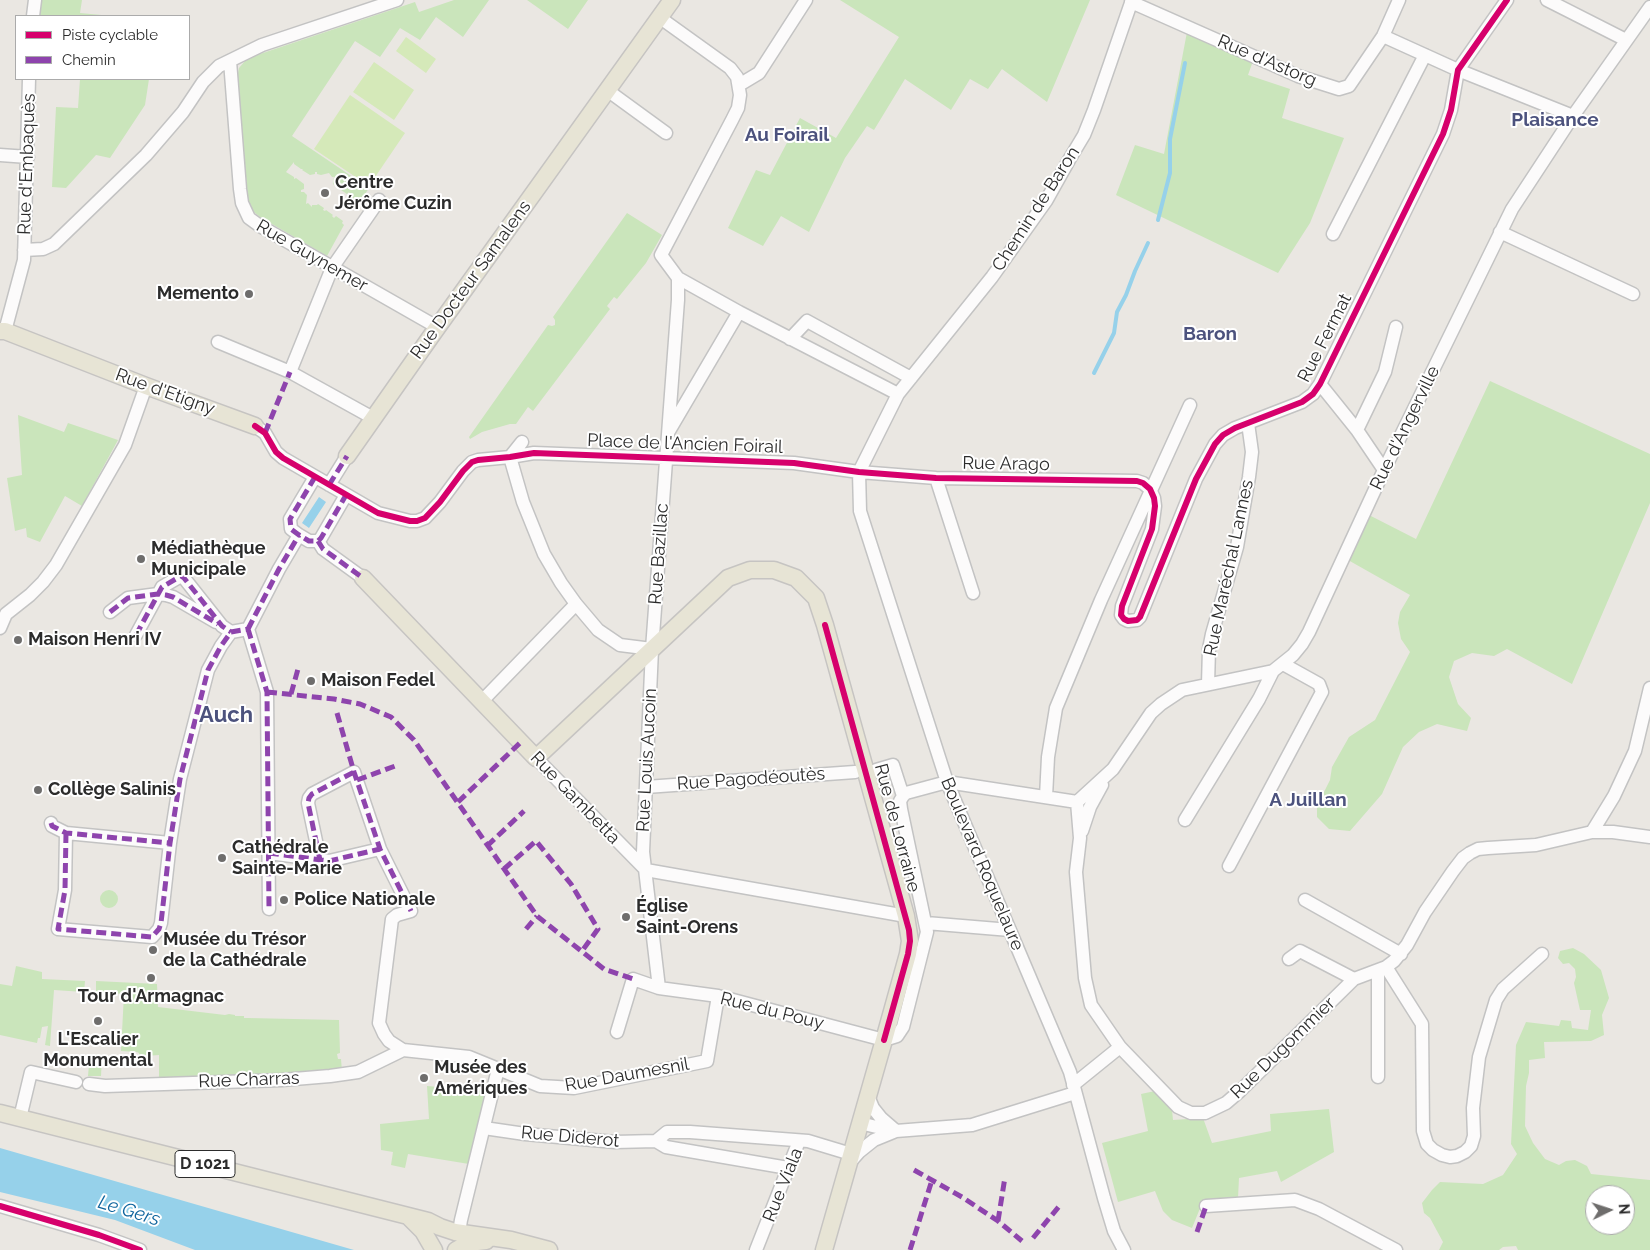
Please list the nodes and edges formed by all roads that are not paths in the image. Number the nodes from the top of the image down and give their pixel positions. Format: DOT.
graph roads {
  1 [pos="35,0"];
  2 [pos="397,0"];
  3 [pos="672,0"];
  4 [pos="806,0"];
  5 [pos="1399,0"];
  6 [pos="1507,0"];
  7 [pos="1547,0"];
  8 [pos="1132,1"];
  9 [pos="1650,6"];
  10 [pos="33,15"];
  11 [pos="659,17"];
  12 [pos="1382,36"];
  13 [pos="1626,40"];
  14 [pos="1425,55"];
  15 [pos="230,60"];
  16 [pos="1458,70"];
  17 [pos="29,80"];
  18 [pos="611,84"];
  19 [pos="740,85"];
  20 [pos="1573,116"];
  21 [pos="666,133"];
  22 [pos="0,155"];
  23 [pos="28,156"];
  24 [pos="379,200"];
  25 [pos="1500,232"];
  26 [pos="1333,234"];
  27 [pos="24,250"];
  28 [pos="332,268"];
  29 [pos="678,278"];
  30 [pos="1633,294"];
  31 [pos="739,312"];
  32 [pos="1396,327"];
  33 [pos="437,328"];
  34 [pos="2,331"];
  35 [pos="790,339"];
  36 [pos="218,342"];
  37 [pos="290,372"];
  38 [pos="913,374"];
  39 [pos="1320,384"];
  40 [pos="146,386"];
  41 [pos="898,394"];
  42 [pos="1190,405"];
  43 [pos="372,418"];
  44 [pos="1248,422"];
  45 [pos="255,426"];
  46 [pos="1357,430"];
  47 [pos="668,434"];
  48 [pos="522,442"];
  49 [pos="347,456"];
  50 [pos="510,457"];
  51 [pos="666,458"];
  52 [pos="1384,470"];
  53 [pos="859,472"];
  54 [pos="315,477"];
  55 [pos="936,478"];
  56 [pos="330,485"];
  57 [pos="1150,489"];
  58 [pos="346,495"];
  59 [pos="410,521"];
  60 [pos="299,535"];
  61 [pos="318,541"];
  62 [pos="363,578"];
  63 [pos="973,593"];
  64 [pos="158,594"];
  65 [pos="576,604"];
  66 [pos="110,612"];
  67 [pos="0,628"];
  68 [pos="248,628"];
  69 [pos="227,629"];
  70 [pos="136,635"];
  71 [pos="652,649"];
  72 [pos="1278,668"];
  73 [pos="1208,684"];
  74 [pos="1650,688"];
  75 [pos="482,701"];
  76 [pos="536,758"];
  77 [pos="876,770"];
  78 [pos="855,772"];
  79 [pos="1106,777"];
  80 [pos="947,782"];
  81 [pos="646,787"];
  82 [pos="903,796"];
  83 [pos="1046,797"];
  84 [pos="1077,802"];
  85 [pos="1185,820"];
  86 [pos="51,822"];
  87 [pos="1592,832"];
  88 [pos="66,833"];
  89 [pos="1650,837"];
  90 [pos="1080,838"];
  91 [pos="170,843"];
  92 [pos="380,849"];
  93 [pos="269,853"];
  94 [pos="320,860"];
  95 [pos="1229,866"];
  96 [pos="646,870"];
  97 [pos="1305,900"];
  98 [pos="269,909"];
  99 [pos="906,916"];
  100 [pos="926,923"];
  101 [pos="1010,930"];
  102 [pos="1401,954"];
  103 [pos="1542,954"];
  104 [pos="1289,959"];
  105 [pos="1382,968"];
  106 [pos="1354,979"];
  107 [pos="659,988"];
  108 [pos="718,996"];
  109 [pos="617,1032"];
  110 [pos="884,1040"];
  111 [pos="1120,1047"];
  112 [pos="402,1050"];
  113 [pos="498,1069"];
  114 [pos="1378,1077"];
  115 [pos="76,1082"];
  116 [pos="89,1084"];
  117 [pos="1074,1089"];
  118 [pos="868,1096"];
  119 [pos="0,1113"];
  120 [pos="20,1118"];
  121 [pos="860,1123"];
  122 [pos="484,1128"];
  123 [pos="896,1131"];
  124 [pos="656,1141"];
  125 [pos="799,1141"];
  126 [pos="850,1159"];
  127 [pos="788,1168"];
  128 [pos="0,1206"];
  129 [pos="1206,1206"];
  130 [pos="409,1217"];
  131 [pos="455,1232"];
  132 [pos="511,1240"];
  133 [pos="432,1245"];
  134 [pos="458,1249"];
  135 [pos="140,1250"];
  136 [pos="549,1250"];
  137 [pos="756,1250"];
  138 [pos="824,1250"];
  139 [pos="1124,1250"];
  140 [pos="1396,1250"];
  1 -- 10 [label="street"];
  2 -- 15 [label="street"];
  3 -- 11 [label="main road, Rue Docteur Samalens"];
  4 -- 19 [label="street"];
  5 -- 12 [label="street, Rue d'Astorg"];
  6 -- 16 [label="street"];
  7 -- 13 [label="street"];
  8 -- 12 [label="street, Rue d'Astorg"];
  8 -- 38 [label="street, Chemin de Baron"];
  9 -- 13 [label="street, Rue d'Angerville"];
  11 -- 18 [label="main road, Rue Docteur Samalens"];
  11 -- 19 [label="street"];
  12 -- 14 [label="street"];
  13 -- 20 [label="street, Rue d'Angerville"];
  14 -- 16 [label="street"];
  14 -- 26 [label="street"];
  15 -- 27 [label="street"];
  15 -- 28 [label="street, Rue Guynemer"];
  16 -- 20 [label="street"];
  16 -- 39 [label="street, Rue Fermat"];
  17 -- 23 [label="street, Rue d'Embaquès"];
  18 -- 21 [label="street"];
  18 -- 33 [label="main road, Rue Docteur Samalens"];
  19 -- 29 [label="street"];
  20 -- 25 [label="street, Rue d'Angerville"];
  22 -- 23 [label="street"];
  23 -- 27 [label="street, Rue d'Embaquès"];
  24 -- 28 [label="street"];
  25 -- 30 [label="street"];
  25 -- 52 [label="street, Rue d'Angerville"];
  27 -- 34 [label="street, Rue d'Embaquès"];
  28 -- 33 [label="street, Rue Guynemer"];
  28 -- 37 [label="street"];
  29 -- 31 [label="street"];
  29 -- 47 [label="street, Place de l'Ancien Foirail"];
  31 -- 35 [label="street"];
  31 -- 47 [label="street, Place de l'Ancien Foirail"];
  32 -- 46 [label="street"];
  33 -- 43 [label="main road, Rue Docteur Samalens"];
  34 -- 40 [label="main road, Rue d'Etigny"];
  35 -- 38 [label="street"];
  35 -- 41 [label="street"];
  36 -- 37 [label="street"];
  37 -- 43 [label="street"];
  38 -- 41 [label="street"];
  39 -- 44 [label="street, Rue Fermat"];
  39 -- 46 [label="street"];
  40 -- 45 [label="main road, Rue d'Etigny"];
  40 -- 67 [label="street"];
  41 -- 53 [label="street"];
  42 -- 57 [label="street"];
  43 -- 49 [label="main road, Rue Docteur Samalens"];
  44 -- 57 [label="street, Rue Fermat"];
  44 -- 73 [label="street, Rue Maréchal Lannes"];
  45 -- 54 [label="street, Rue d'Etigny"];
  46 -- 52 [label="street"];
  47 -- 51 [label="street, Place de l'Ancien Foirail"];
  48 -- 50 [label="street"];
  49 -- 56 [label="street, Rue Docteur Samalens"];
  50 -- 51 [label="street, Place de l'Ancien Foirail"];
  50 -- 59 [label="street, Place de l'Ancien Foirail"];
  50 -- 65 [label="street"];
  51 -- 53 [label="street, Place de l'Ancien Foirail"];
  51 -- 71 [label="street, Rue Bazillac"];
  52 -- 72 [label="street, Rue d'Angerville"];
  53 -- 55 [label="street, Rue Arago"];
  53 -- 80 [label="street, Boulevard Roquelaure"];
  54 -- 56 [label="street, Rue d'Etigny"];
  54 -- 60 [label="street"];
  55 -- 57 [label="street, Rue Arago"];
  55 -- 63 [label="street"];
  56 -- 58 [label="street, Rue d'Etigny"];
  57 -- 83 [label="street"];
  58 -- 59 [label="street, Rue d'Etigny"];
  58 -- 61 [label="street"];
  60 -- 61 [label="street"];
  60 -- 68 [label="street"];
  61 -- 62 [label="street, Rue Gambetta"];
  62 -- 75 [label="main road, Rue Gambetta"];
  64 -- 66 [label="street"];
  64 -- 69 [label="street"];
  64 -- 69 [label="street"];
  64 -- 70 [label="street"];
  65 -- 71 [label="street"];
  65 -- 75 [label="street"];
  68 -- 69 [label="street"];
  68 -- 93 [label="street"];
  69 -- 91 [label="street"];
  71 -- 76 [label="main road, Rue de Lorraine"];
  71 -- 81 [label="street, Rue Louis Aucoin"];
  71 -- 99 [label="main road, Rue de Lorraine"];
  72 -- 73 [label="street"];
  72 -- 85 [label="street, Rue d'Angerville"];
  72 -- 95 [label="street"];
  73 -- 79 [label="street"];
  74 -- 87 [label="street"];
  75 -- 76 [label="main road, Rue Gambetta"];
  76 -- 96 [label="street, Rue Gambetta"];
  77 -- 82 [label="street"];
  78 -- 81 [label="street, Rue Pagodéoutès"];
  79 -- 84 [label="street"];
  79 -- 90 [label="street"];
  80 -- 82 [label="street"];
  80 -- 83 [label="street"];
  80 -- 101 [label="street, Boulevard Roquelaure"];
  81 -- 96 [label="street, Rue Louis Aucoin"];
  82 -- 100 [label="street"];
  83 -- 84 [label="street"];
  84 -- 90 [label="street"];
  86 -- 88 [label="street"];
  87 -- 89 [label="street, Rue Dugommier"];
  87 -- 102 [label="street, Rue Dugommier"];
  88 -- 91 [label="street"];
  88 -- 91 [label="street"];
  90 -- 111 [label="street"];
  92 -- 94 [label="street"];
  92 -- 94 [label="street"];
  92 -- 112 [label="street"];
  93 -- 94 [label="street"];
  93 -- 98 [label="street"];
  96 -- 99 [label="street"];
  96 -- 107 [label="street, Rue Louis Aucoin"];
  97 -- 102 [label="street"];
  99 -- 110 [label="main road, Rue de Lorraine"];
  100 -- 101 [label="street"];
  100 -- 110 [label="street"];
  101 -- 117 [label="street, Boulevard Roquelaure"];
  102 -- 105 [label="street, Rue Dugommier"];
  103 -- 105 [label="street"];
  104 -- 106 [label="street"];
  105 -- 106 [label="street, Rue Dugommier"];
  105 -- 114 [label="street"];
  106 -- 111 [label="street, Rue Dugommier"];
  107 -- 108 [label="street, Rue du Pouy"];
  107 -- 109 [label="street, Rue du Pouy"];
  108 -- 110 [label="street, Rue du Pouy"];
  108 -- 113 [label="street, Rue Daumesnil"];
  110 -- 118 [label="main road, Rue de Lorraine"];
  111 -- 117 [label="street"];
  112 -- 113 [label="street, Rue Daumesnil"];
  112 -- 116 [label="street, Rue Charras"];
  113 -- 122 [label="street"];
  115 -- 120 [label="street"];
  117 -- 123 [label="street"];
  117 -- 139 [label="street, Boulevard Roquelaure"];
  118 -- 121 [label="main road, Rue de Lorraine"];
  118 -- 123 [label="street"];
  119 -- 120 [label="main road, D 1021"];
  120 -- 130 [label="main road, D 1021"];
  121 -- 123 [label="street"];
  121 -- 126 [label="main road, Rue de Lorraine"];
  122 -- 124 [label="street, Rue Diderot"];
  122 -- 131 [label="street"];
  123 -- 126 [label="street"];
  124 -- 125 [label="street, Rue Diderot"];
  124 -- 127 [label="street, Rue Diderot"];
  125 -- 126 [label="street, Rue Viala"];
  125 -- 127 [label="street, Rue Viala"];
  126 -- 138 [label="main road"];
  127 -- 137 [label="street, Rue Viala"];
  128 -- 135 [label="street"];
  129 -- 140 [label="street"];
  130 -- 131 [label="main road, D 1021"];
  130 -- 133 [label="main road"];
  131 -- 132 [label="main road, D 1021"];
  132 -- 134 [label="main road"];
  132 -- 136 [label="main road, D 1021"];
}
